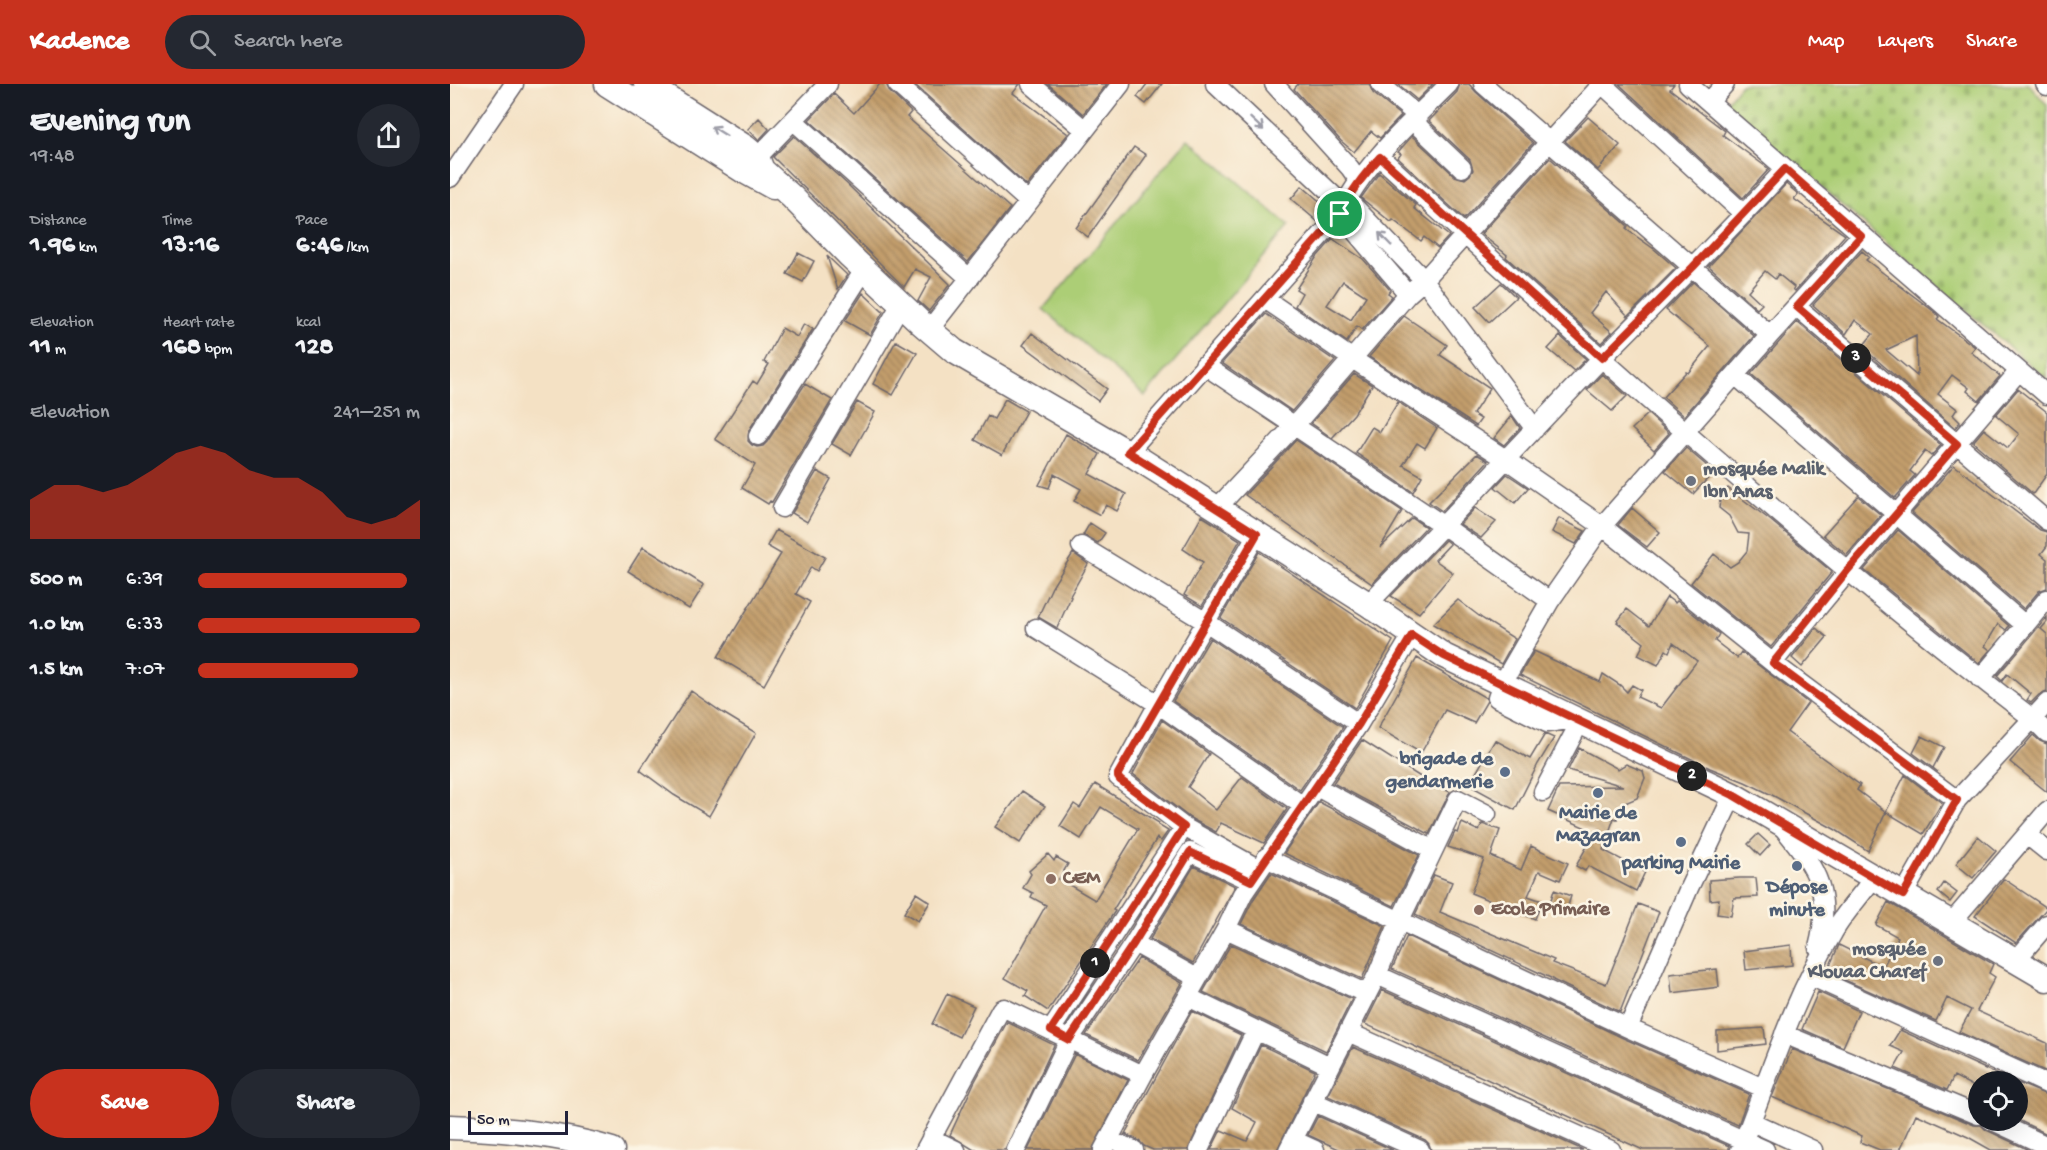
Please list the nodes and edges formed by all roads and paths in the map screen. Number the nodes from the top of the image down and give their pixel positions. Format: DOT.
graph roads {
  1 [pos="514,84"];
  2 [pos="608,84"];
  3 [pos="646,84"];
  4 [pos="828,84"];
  5 [pos="897,84"];
  6 [pos="1031,84"];
  7 [pos="1121,84"];
  8 [pos="1215,84"];
  9 [pos="1380,84"];
  10 [pos="1449,84"];
  11 [pos="1483,84"];
  12 [pos="1602,84"];
  13 [pos="1688,84"];
  14 [pos="1725,84"];
  15 [pos="1277,85"];
  16 [pos="1710,101"];
  17 [pos="1417,115"];
  18 [pos="794,121"];
  19 [pos="1085,130"];
  20 [pos="1549,142"];
  21 [pos="1380,157"];
  22 [pos="750,164"];
  23 [pos="1462,168"];
  24 [pos="1785,169"];
  25 [pos="450,177"];
  26 [pos="1359,181"];
  27 [pos="1029,202"];
  28 [pos="1343,206"];
  29 [pos="1744,214"];
  30 [pos="1464,234"];
  31 [pos="1861,236"];
  32 [pos="1693,267"];
  33 [pos="864,270"];
  34 [pos="969,278"];
  35 [pos="1424,280"];
  36 [pos="1408,294"];
  37 [pos="1265,299"];
  38 [pos="901,304"];
  39 [pos="1797,307"];
  40 [pos="929,330"];
  41 [pos="1770,335"];
  42 [pos="1351,358"];
  43 [pos="1602,358"];
  44 [pos="1204,365"];
  45 [pos="2019,371"];
  46 [pos="1735,375"];
  47 [pos="2047,395"];
  48 [pos="1294,426"];
  49 [pos="1536,429"];
  50 [pos="1685,432"];
  51 [pos="758,436"];
  52 [pos="1957,444"];
  53 [pos="1128,452"];
  54 [pos="1507,460"];
  55 [pos="782,508"];
  56 [pos="1217,508"];
  57 [pos="1896,516"];
  58 [pos="2047,521"];
  59 [pos="1444,526"];
  60 [pos="1602,526"];
  61 [pos="1257,534"];
  62 [pos="1082,546"];
  63 [pos="1847,571"];
  64 [pos="2047,599"];
  65 [pos="1550,601"];
  66 [pos="1368,604"];
  67 [pos="1206,622"];
  68 [pos="2025,625"];
  69 [pos="1036,628"];
  70 [pos="1412,635"];
  71 [pos="1773,663"];
  72 [pos="1980,679"];
  73 [pos="1502,684"];
  74 [pos="2047,703"];
  75 [pos="1158,704"];
  76 [pos="2033,719"];
  77 [pos="1577,720"];
  78 [pos="1359,724"];
  79 [pos="2047,733"];
  80 [pos="1317,787"];
  81 [pos="1543,792"];
  82 [pos="1733,795"];
  83 [pos="1957,800"];
  84 [pos="1303,806"];
  85 [pos="2047,811"];
  86 [pos="1487,814"];
  87 [pos="1779,823"];
  88 [pos="1184,827"];
  89 [pos="2027,834"];
  90 [pos="1433,850"];
  91 [pos="2047,851"];
  92 [pos="1190,852"];
  93 [pos="1259,869"];
  94 [pos="1874,877"];
  95 [pos="1903,895"];
  96 [pos="1400,920"];
  97 [pos="1951,922"];
  98 [pos="2047,924"];
  99 [pos="1226,928"];
  100 [pos="1134,943"];
  101 [pos="2016,960"];
  102 [pos="1377,975"];
  103 [pos="1810,976"];
  104 [pos="1197,978"];
  105 [pos="2047,979"];
  106 [pos="1367,994"];
  107 [pos="1188,996"];
  108 [pos="1628,1028"];
  109 [pos="1051,1030"];
  110 [pos="1256,1030"];
  111 [pos="1348,1032"];
  112 [pos="1784,1034"];
  113 [pos="1069,1040"];
  114 [pos="1330,1066"];
  115 [pos="1143,1075"];
  116 [pos="2047,1084"];
  117 [pos="1763,1088"];
  118 [pos="1312,1101"];
  119 [pos="1968,1111"];
  120 [pos="1752,1122"];
  121 [pos="450,1127"];
  122 [pos="2015,1131"];
  123 [pos="928,1144"];
  124 [pos="1290,1145"];
  125 [pos="1742,1145"];
  126 [pos="2047,1146"];
  127 [pos="612,1150"];
  128 [pos="956,1150"];
  129 [pos="1016,1150"];
  130 [pos="1103,1150"];
  131 [pos="1199,1150"];
  132 [pos="1315,1150"];
  133 [pos="1420,1150"];
  134 [pos="1611,1150"];
  135 [pos="1765,1150"];
  136 [pos="1813,1150"];
  1 -- 25 [label="street"];
  2 -- 22 [label="main road"];
  22 -- 3 [label="main road, one-way"];
  4 -- 18 [label="street"];
  5 -- 27 [label="street"];
  6 -- 19 [label="street"];
  7 -- 19 [label="street"];
  8 -- 28 [label="street, one-way"];
  9 -- 17 [label="street"];
  10 -- 17 [label="street"];
  11 -- 20 [label="street"];
  12 -- 20 [label="street"];
  12 -- 29 [label="street"];
  13 -- 16 [label="street"];
  14 -- 16 [label="street"];
  15 -- 26 [label="street"];
  16 -- 24 [label="street"];
  17 -- 21 [label="street"];
  17 -- 23 [label="street"];
  18 -- 22 [label="street"];
  18 -- 34 [label="street"];
  19 -- 27 [label="street"];
  20 -- 30 [label="street"];
  20 -- 32 [label="street"];
  21 -- 26 [label="street"];
  21 -- 30 [label="street"];
  22 -- 33 [label="main road"];
  24 -- 29 [label="street"];
  24 -- 31 [label="street"];
  26 -- 28 [label="street"];
  27 -- 34 [label="street"];
  35 -- 28 [label="street, one-way"];
  28 -- 36 [label="street"];
  28 -- 37 [label="street"];
  29 -- 32 [label="street"];
  30 -- 35 [label="street"];
  30 -- 43 [label="street"];
  31 -- 39 [label="street"];
  31 -- 45 [label="street"];
  32 -- 41 [label="street"];
  32 -- 43 [label="street"];
  33 -- 38 [label="main road"];
  33 -- 51 [label="street"];
  34 -- 40 [label="street"];
  35 -- 36 [label="street"];
  35 -- 49 [label="street"];
  36 -- 42 [label="street"];
  37 -- 42 [label="street"];
  37 -- 44 [label="street"];
  38 -- 40 [label="main road"];
  38 -- 55 [label="street"];
  39 -- 41 [label="street"];
  39 -- 52 [label="street"];
  40 -- 53 [label="main road"];
  41 -- 46 [label="street"];
  42 -- 48 [label="street"];
  42 -- 54 [label="street"];
  43 -- 49 [label="street"];
  43 -- 50 [label="street"];
  44 -- 48 [label="street"];
  44 -- 53 [label="street"];
  45 -- 47 [label="street"];
  45 -- 52 [label="street"];
  46 -- 50 [label="street"];
  46 -- 57 [label="street"];
  48 -- 56 [label="street"];
  48 -- 59 [label="street"];
  49 -- 54 [label="street"];
  50 -- 60 [label="street"];
  50 -- 63 [label="street"];
  52 -- 57 [label="street"];
  52 -- 58 [label="street"];
  53 -- 56 [label="main road"];
  54 -- 59 [label="street"];
  54 -- 60 [label="street"];
  56 -- 61 [label="main road"];
  57 -- 63 [label="street"];
  57 -- 68 [label="street"];
  59 -- 65 [label="street"];
  59 -- 66 [label="street"];
  60 -- 65 [label="street"];
  60 -- 71 [label="street"];
  61 -- 66 [label="main road"];
  61 -- 67 [label="street"];
  62 -- 67 [label="street"];
  63 -- 71 [label="street"];
  63 -- 72 [label="street"];
  64 -- 68 [label="street"];
  65 -- 73 [label="street"];
  66 -- 70 [label="main road"];
  67 -- 75 [label="street"];
  67 -- 78 [label="street"];
  68 -- 72 [label="street"];
  69 -- 75 [label="street"];
  70 -- 73 [label="main road"];
  70 -- 78 [label="street"];
  71 -- 83 [label="street"];
  72 -- 76 [label="street"];
  73 -- 77 [label="main road"];
  74 -- 76 [label="street"];
  75 -- 84 [label="street"];
  75 -- 88 [label="street"];
  76 -- 79 [label="street"];
  76 -- 83 [label="street"];
  77 -- 81 [label="street"];
  77 -- 82 [label="main road"];
  78 -- 80 [label="street"];
  80 -- 84 [label="street"];
  80 -- 90 [label="street"];
  82 -- 87 [label="main road"];
  82 -- 108 [label="street"];
  83 -- 95 [label="street"];
  84 -- 93 [label="street"];
  85 -- 89 [label="street"];
  86 -- 90 [label="street"];
  87 -- 94 [label="main road"];
  87 -- 103 [label="street"];
  88 -- 92 [label="street"];
  88 -- 93 [label="street"];
  88 -- 109 [label="street"];
  89 -- 91 [label="street"];
  89 -- 97 [label="street"];
  90 -- 96 [label="street"];
  92 -- 93 [label="street"];
  92 -- 100 [label="street"];
  93 -- 96 [label="street"];
  93 -- 99 [label="street"];
  94 -- 95 [label="main road"];
  94 -- 103 [label="street"];
  95 -- 97 [label="main road"];
  96 -- 102 [label="street"];
  96 -- 108 [label="street"];
  97 -- 101 [label="main road"];
  98 -- 101 [label="street"];
  99 -- 104 [label="street"];
  99 -- 106 [label="street"];
  100 -- 104 [label="street"];
  100 -- 113 [label="street"];
  101 -- 105 [label="main road"];
  102 -- 106 [label="street"];
  102 -- 125 [label="street"];
  103 -- 112 [label="street"];
  103 -- 116 [label="street"];
  104 -- 107 [label="street"];
  106 -- 111 [label="street"];
  107 -- 110 [label="street"];
  107 -- 115 [label="street"];
  108 -- 117 [label="street"];
  109 -- 113 [label="street"];
  109 -- 123 [label="street"];
  110 -- 114 [label="street"];
  110 -- 131 [label="street"];
  111 -- 114 [label="street"];
  111 -- 134 [label="street"];
  112 -- 117 [label="street"];
  112 -- 119 [label="street"];
  113 -- 115 [label="street"];
  113 -- 129 [label="street"];
  114 -- 118 [label="street"];
  115 -- 130 [label="street"];
  117 -- 120 [label="street"];
  118 -- 124 [label="street"];
  118 -- 133 [label="street"];
  120 -- 125 [label="street"];
  120 -- 136 [label="street"];
  121 -- 127 [label="main road"];
  122 -- 126 [label="street"];
  123 -- 128 [label="street"];
  124 -- 132 [label="street"];
  125 -- 135 [label="street"];
}
